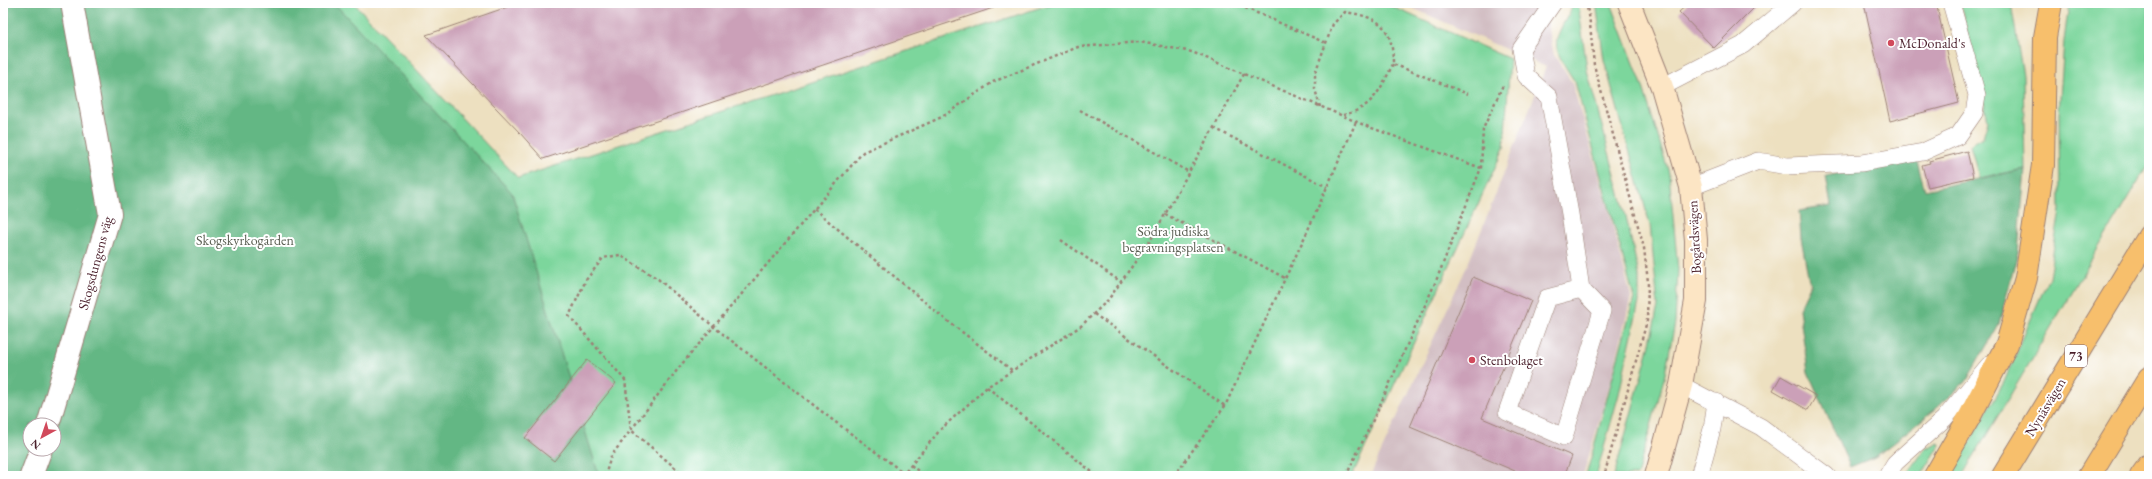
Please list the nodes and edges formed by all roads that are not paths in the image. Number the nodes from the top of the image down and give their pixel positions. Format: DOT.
graph roads {
  1 [pos="72,3"];
  2 [pos="1553,3"];
  3 [pos="1629,3"];
  4 [pos="1792,3"];
  5 [pos="1951,3"];
  6 [pos="2036,3"];
  7 [pos="2052,3"];
  8 [pos="2045,37"];
  9 [pos="1662,87"];
  10 [pos="1691,187"];
  11 [pos="2149,236"];
  12 [pos="1582,289"];
  13 [pos="2007,344"];
  14 [pos="2149,378"];
  15 [pos="1681,385"];
  16 [pos="1716,402"];
  17 [pos="50,417"];
  18 [pos="38,457"];
  19 [pos="2149,465"];
  20 [pos="31,476"];
  21 [pos="1656,476"];
  22 [pos="1699,476"];
  23 [pos="1827,476"];
  24 [pos="1887,476"];
  25 [pos="1935,476"];
  26 [pos="2003,476"];
  27 [pos="2089,476"];
  28 [pos="2141,476"];
  1 -- 17 [label="street, Skogsdungens väg"];
  2 -- 12 [label="lane"];
  3 -- 9 [label="street, Bogårdsvägen"];
  4 -- 9 [label="lane"];
  5 -- 10 [label="lane"];
  6 -- 8 [label="highway"];
  7 -- 8 [label="highway"];
  8 -- 13 [label="highway"];
  9 -- 10 [label="street, Bogårdsvägen"];
  10 -- 15 [label="street, Bogårdsvägen"];
  11 -- 26 [label="highway, Nynäsvägen / 73"];
  12 -- 12 [label="lane"];
  13 -- 24 [label="lane"];
  13 -- 25 [label="highway"];
  14 -- 27 [label="highway"];
  15 -- 16 [label="lane"];
  15 -- 21 [label="street, Bogårdsvägen"];
  16 -- 22 [label="lane"];
  16 -- 23 [label="lane"];
  18 -- 20 [label="street"];
  19 -- 28 [label="highway"];
}
